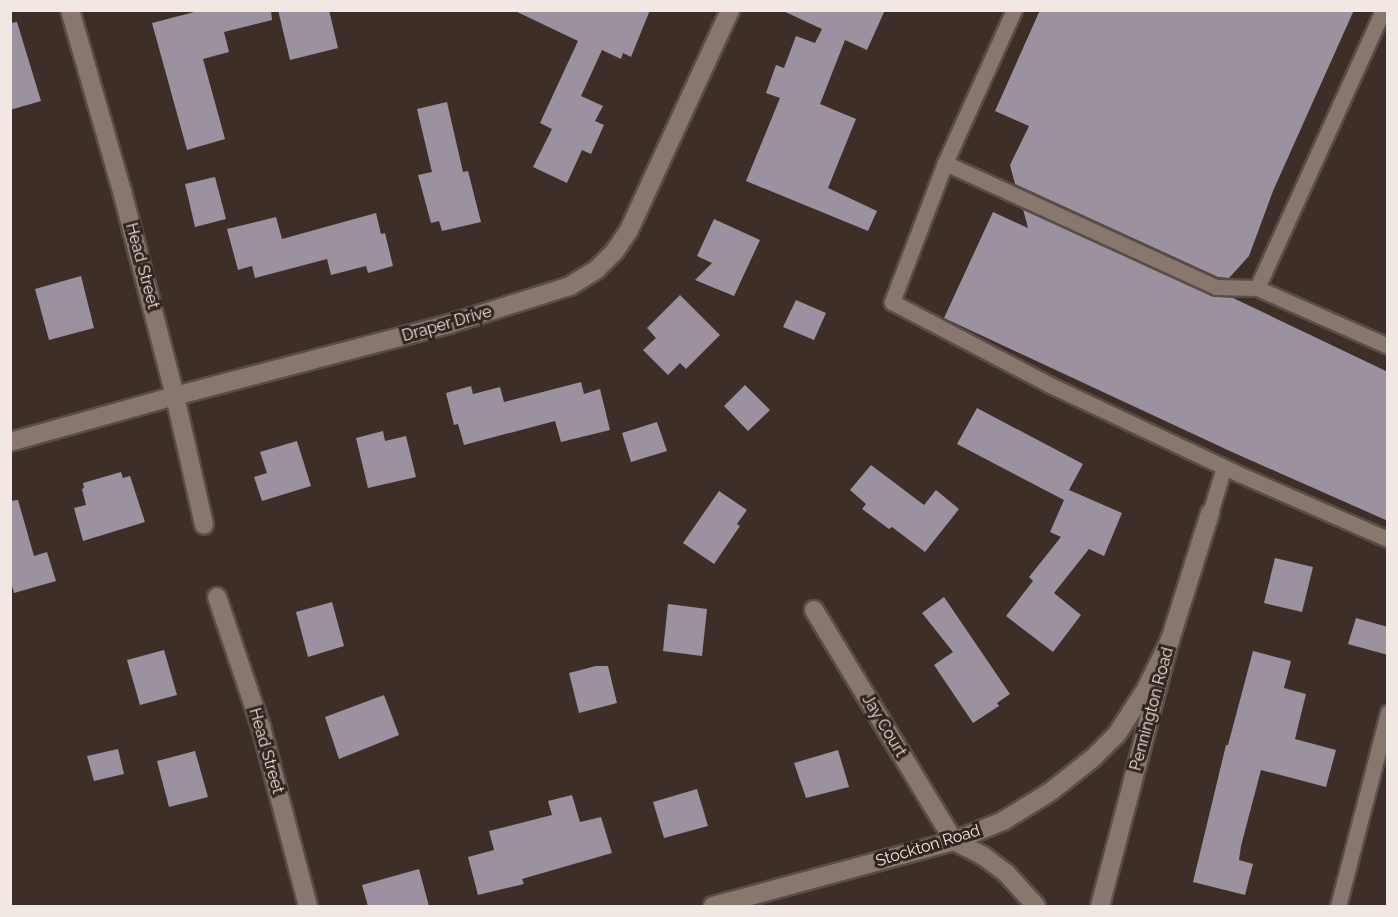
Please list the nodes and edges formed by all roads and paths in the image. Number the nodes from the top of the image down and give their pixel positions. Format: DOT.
graph roads {
  1 [pos="70,10"];
  2 [pos="730,10"];
  3 [pos="1014,10"];
  4 [pos="1383,10"];
  5 [pos="945,163"];
  6 [pos="1257,288"];
  7 [pos="1388,346"];
  8 [pos="175,396"];
  9 [pos="10,442"];
  10 [pos="1224,467"];
  11 [pos="1210,513"];
  12 [pos="204,525"];
  13 [pos="1388,539"];
  14 [pos="217,597"];
  15 [pos="814,610"];
  16 [pos="1170,640"];
  17 [pos="1388,712"];
  18 [pos="954,841"];
  19 [pos="308,906"];
  20 [pos="713,906"];
  21 [pos="1036,906"];
  22 [pos="1100,906"];
  23 [pos="1338,906"];
  1 -- 8 [label="street, Head Street"];
  2 -- 8 [label="street, Draper Drive"];
  3 -- 5 [label="lane"];
  4 -- 6 [label="lane"];
  5 -- 6 [label="lane"];
  5 -- 10 [label="lane"];
  6 -- 7 [label="lane"];
  8 -- 9 [label="street, Draper Drive"];
  8 -- 12 [label="street, Head Street"];
  10 -- 11 [label="lane"];
  10 -- 13 [label="lane"];
  11 -- 16 [label="street, Pennington Road"];
  14 -- 19 [label="street, Head Street"];
  15 -- 18 [label="street, Jay Court"];
  16 -- 18 [label="street, Stockton Road"];
  16 -- 22 [label="street, Pennington Road"];
  17 -- 23 [label="lane"];
  18 -- 20 [label="street, Stockton Road"];
  18 -- 21 [label="street"];
}
